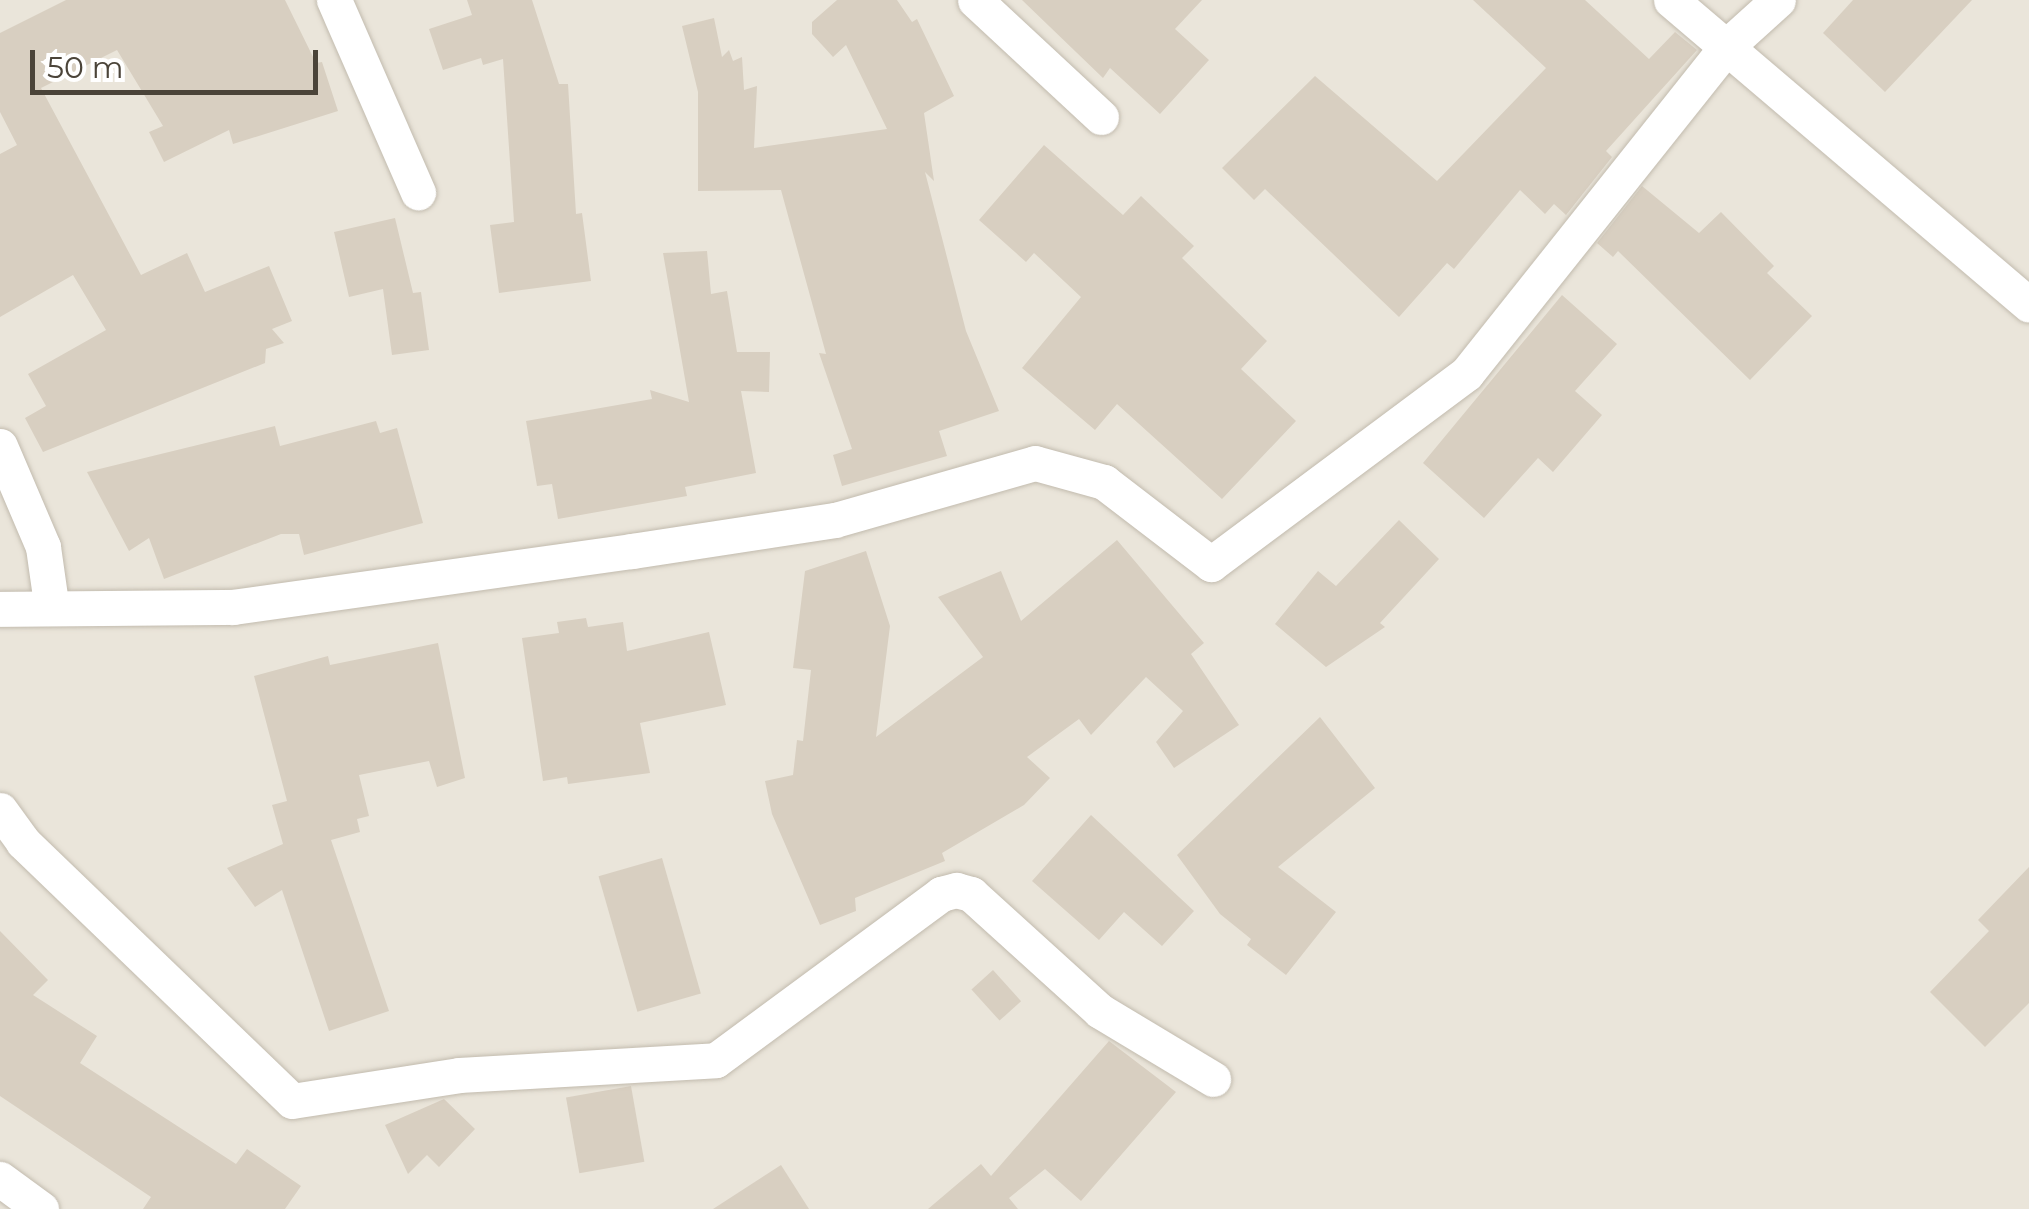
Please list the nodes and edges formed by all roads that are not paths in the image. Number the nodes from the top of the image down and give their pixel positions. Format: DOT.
graph roads {
  1 [pos="334,0"];
  2 [pos="975,0"];
  3 [pos="1670,0"];
  4 [pos="1778,0"];
  5 [pos="1726,47"];
  6 [pos="1100,116"];
  7 [pos="418,192"];
  8 [pos="2029,305"];
  9 [pos="0,446"];
  10 [pos="51,603"];
  11 [pos="0,608"];
  12 [pos="0,810"];
  13 [pos="1213,1079"];
  14 [pos="0,1180"];
  15 [pos="41,1209"];
  1 -- 7 [label="street"];
  2 -- 6 [label="street"];
  3 -- 5 [label="street"];
  4 -- 5 [label="street"];
  5 -- 8 [label="street"];
  5 -- 10 [label="street"];
  9 -- 10 [label="street"];
  10 -- 11 [label="street"];
  12 -- 13 [label="street"];
  14 -- 15 [label="street"];
}
